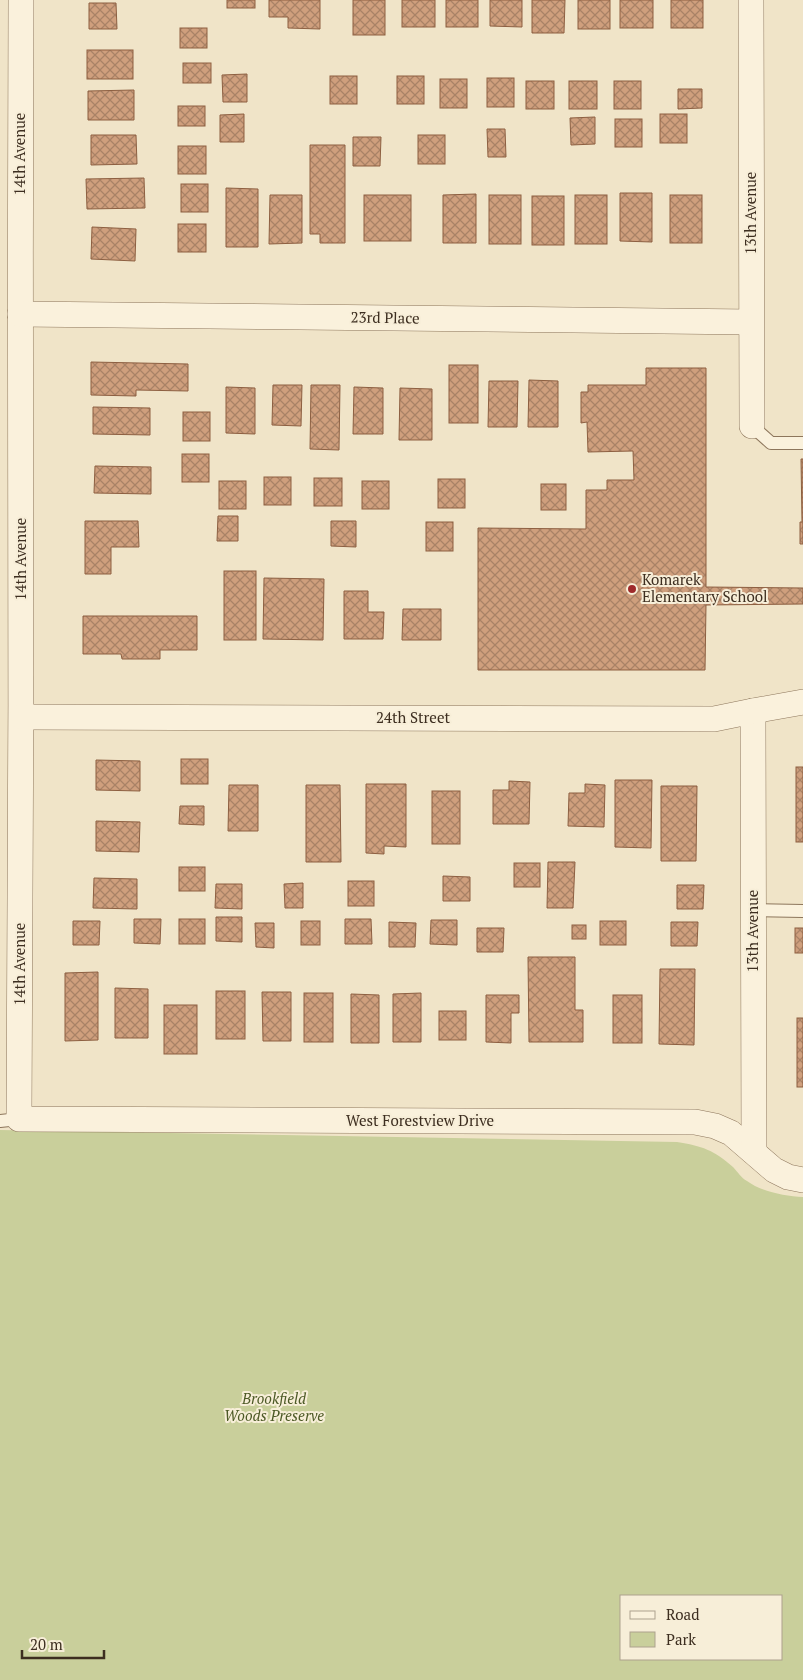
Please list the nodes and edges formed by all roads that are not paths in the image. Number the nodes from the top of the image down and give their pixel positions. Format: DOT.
graph roads {
  1 [pos="21,0"];
  2 [pos="751,0"];
  3 [pos="20,314"];
  4 [pos="751,322"];
  5 [pos="752,426"];
  6 [pos="803,443"];
  7 [pos="803,702"];
  8 [pos="753,711"];
  9 [pos="22,717"];
  10 [pos="753,910"];
  11 [pos="803,910"];
  12 [pos="10,1120"];
  13 [pos="754,1152"];
  14 [pos="803,1180"];
  1 -- 3 [label="street, 14th Avenue"];
  2 -- 4 [label="street, 13th Avenue"];
  3 -- 4 [label="street, 23rd Place"];
  3 -- 9 [label="street, 14th Avenue"];
  4 -- 5 [label="street, 13th Avenue"];
  5 -- 6 [label="lane"];
  7 -- 8 [label="street, 24th Street"];
  8 -- 9 [label="street, 24th Street"];
  8 -- 10 [label="street, 13th Avenue"];
  9 -- 12 [label="street, 14th Avenue"];
  10 -- 11 [label="lane"];
  10 -- 13 [label="street, 13th Avenue"];
  12 -- 13 [label="street, West Forestview Drive"];
  13 -- 14 [label="street, West Forestview Drive"];
}
